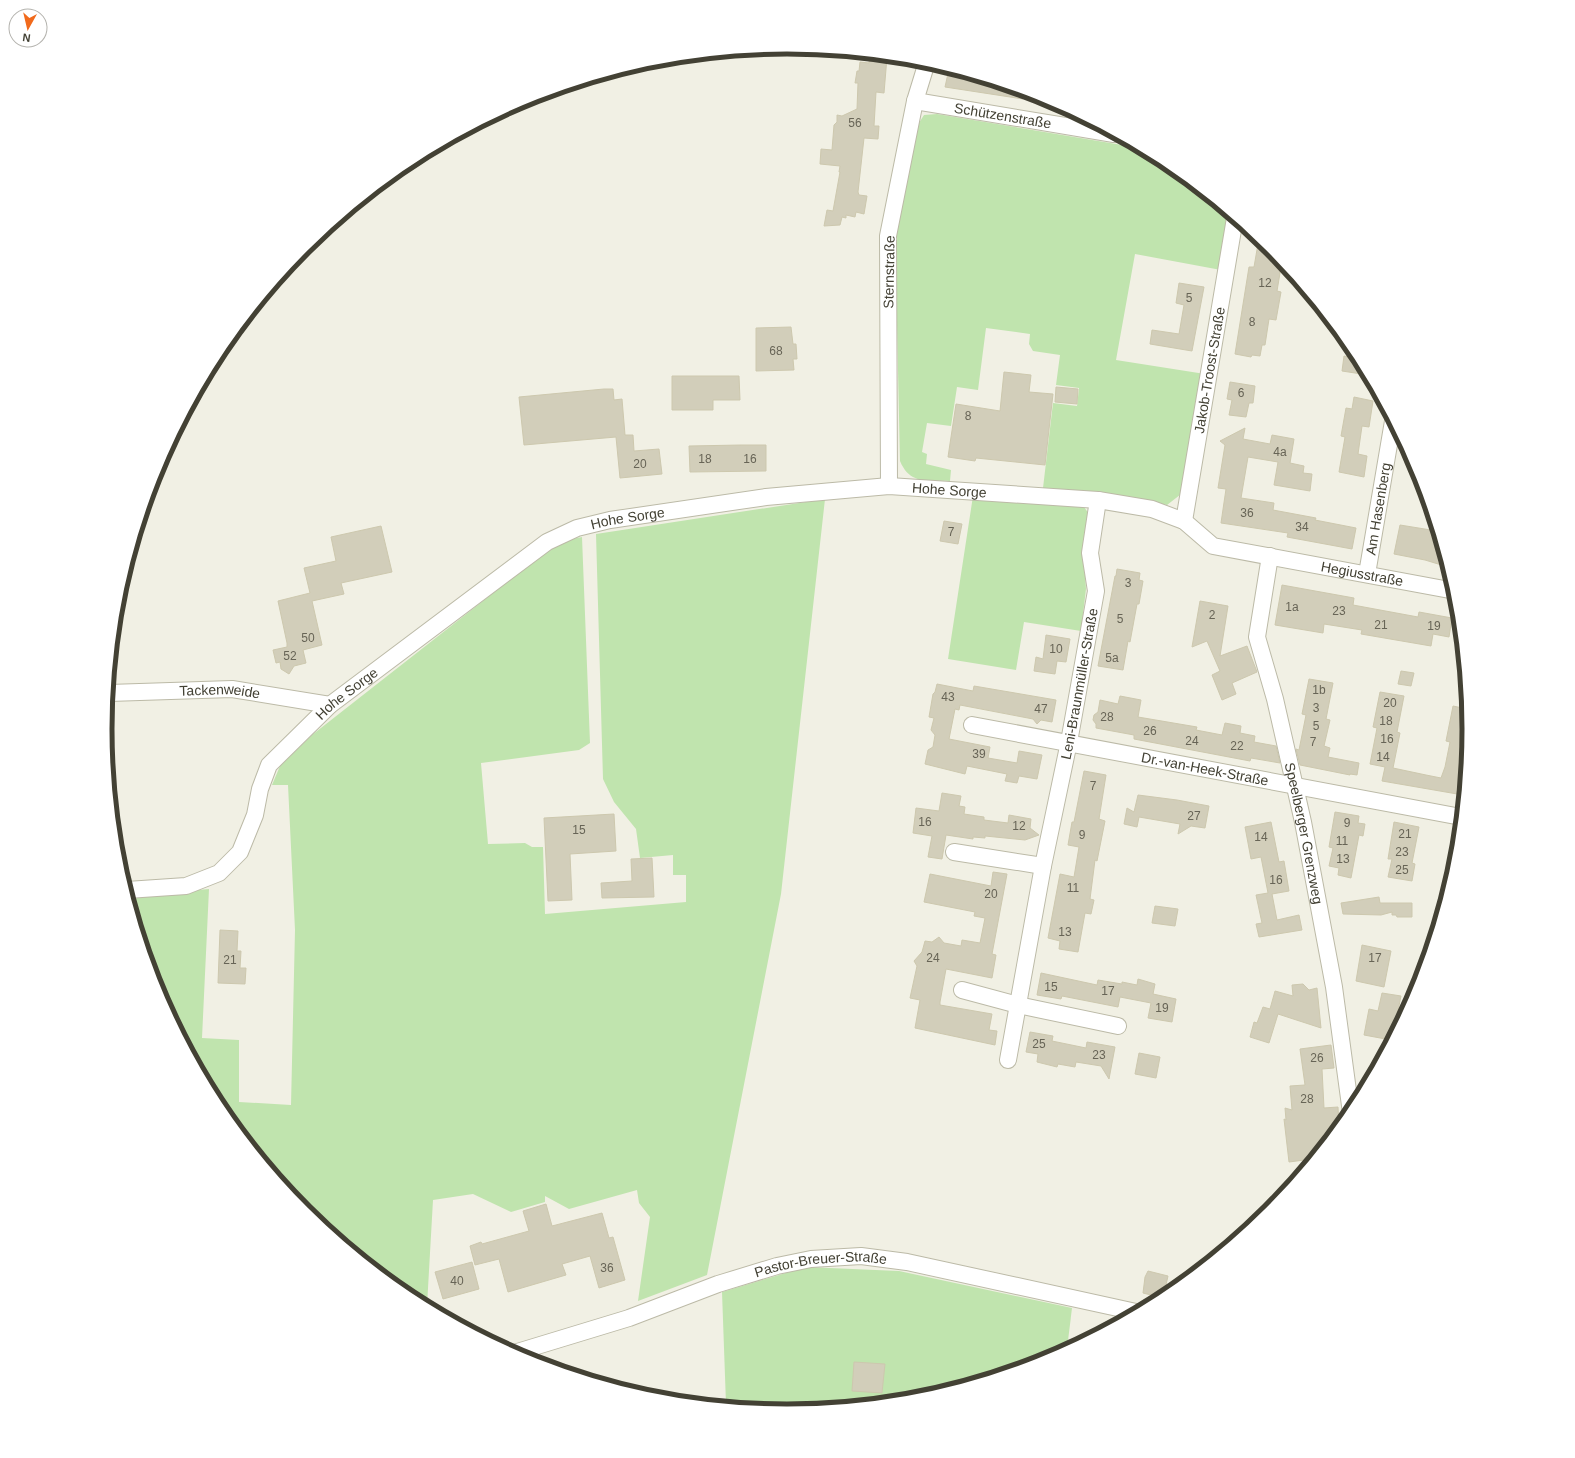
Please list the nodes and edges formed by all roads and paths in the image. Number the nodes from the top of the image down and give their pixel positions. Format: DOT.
graph roads {
  1 [pos="925,68"];
  2 [pos="915,101"];
  3 [pos="1101,132"];
  4 [pos="1234,223"];
  5 [pos="1392,428"];
  6 [pos="889,486"];
  7 [pos="1098,500"];
  8 [pos="1184,521"];
  9 [pos="1270,556"];
  10 [pos="1367,574"];
  11 [pos="1448,590"];
  12 [pos="114,693"];
  13 [pos="330,705"];
  14 [pos="972,725"];
  15 [pos="1069,742"];
  16 [pos="1295,786"];
  17 [pos="1457,816"];
  18 [pos="954,852"];
  19 [pos="1043,866"];
  20 [pos="132,890"];
  21 [pos="962,990"];
  22 [pos="1018,1005"];
  23 [pos="1118,1026"];
  24 [pos="1008,1060"];
  25 [pos="1350,1103"];
  26 [pos="1130,1311"];
  27 [pos="523,1350"];
  1 -- 2 [label="street, Sternstraße"];
  2 -- 3 [label="street, Schützenstraße"];
  2 -- 6 [label="street, Sternstraße"];
  4 -- 8 [label="street, Jakob-Troost-Straße"];
  5 -- 10 [label="street, Am Hasenberg"];
  6 -- 7 [label="street, Hohe Sorge"];
  6 -- 13 [label="street, Hohe Sorge"];
  7 -- 8 [label="street, Hohe Sorge"];
  7 -- 15 [label="street, Leni-Braunmüller-Straße"];
  8 -- 9 [label="street, Hohe Sorge"];
  9 -- 10 [label="street, Hegiusstraße"];
  9 -- 16 [label="street, Speelberger Grenzweg"];
  10 -- 11 [label="street, Hegiusstraße"];
  12 -- 13 [label="street, Tackenweide"];
  13 -- 20 [label="street, Hohe Sorge"];
  14 -- 15 [label="street, Dr.-van-Heek-Straße"];
  15 -- 16 [label="street, Dr.-van-Heek-Straße"];
  15 -- 19 [label="street, Leni-Braunmüller-Straße"];
  16 -- 17 [label="street, Dr.-van-Heek-Straße"];
  16 -- 25 [label="street, Speelberger Grenzweg"];
  18 -- 19 [label="street"];
  19 -- 22 [label="street, Leni-Braunmüller-Straße"];
  21 -- 22 [label="street"];
  22 -- 23 [label="street"];
  22 -- 24 [label="street, Leni-Braunmüller-Straße"];
  26 -- 27 [label="street, Pastor-Breuer-Straße"];
}
